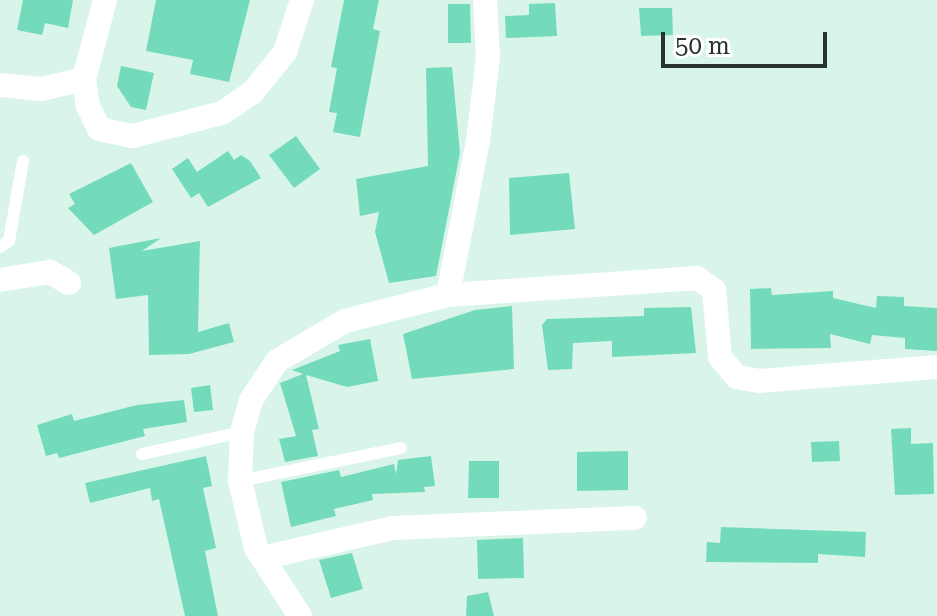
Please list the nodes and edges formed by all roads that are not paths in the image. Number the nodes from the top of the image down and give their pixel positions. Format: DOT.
graph roads {
  1 [pos="105,0"];
  2 [pos="302,0"];
  3 [pos="485,0"];
  4 [pos="84,79"];
  5 [pos="0,85"];
  6 [pos="23,161"];
  7 [pos="0,247"];
  8 [pos="0,280"];
  9 [pos="69,283"];
  10 [pos="448,295"];
  11 [pos="937,367"];
  12 [pos="242,432"];
  13 [pos="401,448"];
  14 [pos="142,454"];
  15 [pos="240,481"];
  16 [pos="635,518"];
  17 [pos="262,558"];
  18 [pos="300,616"];
  1 -- 4 [label="street"];
  2 -- 4 [label="street"];
  3 -- 10 [label="street"];
  4 -- 5 [label="street"];
  6 -- 7 [label="lane"];
  8 -- 9 [label="street"];
  10 -- 11 [label="street"];
  10 -- 12 [label="street"];
  12 -- 14 [label="lane"];
  12 -- 15 [label="street"];
  13 -- 15 [label="lane"];
  15 -- 17 [label="street"];
  16 -- 17 [label="street"];
  17 -- 18 [label="street"];
}
